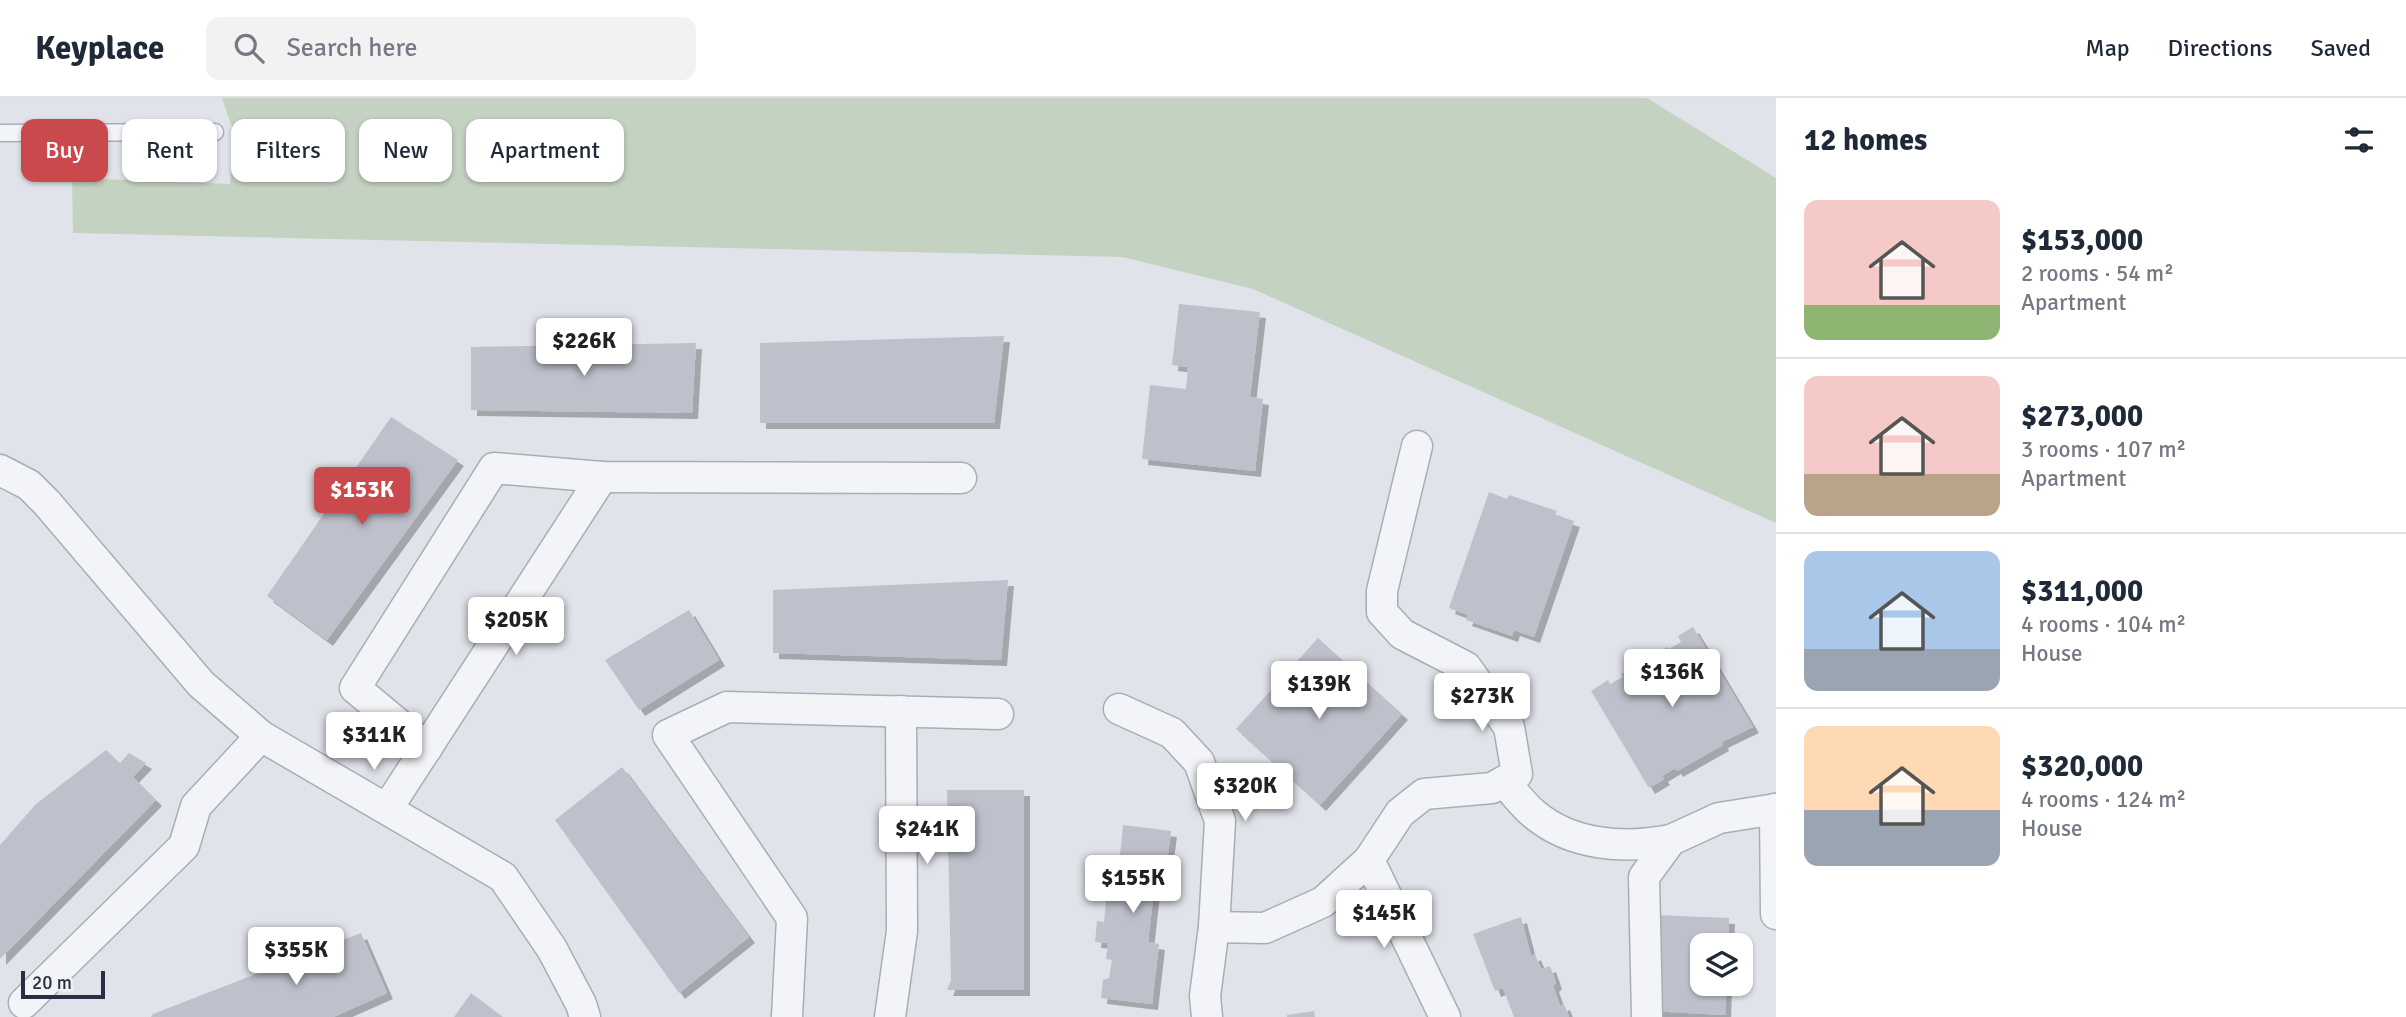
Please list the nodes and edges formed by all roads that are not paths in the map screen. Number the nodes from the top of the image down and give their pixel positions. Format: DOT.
graph roads {
  1 [pos="122,132"];
  2 [pos="0,133"];
  3 [pos="1417,446"];
  4 [pos="0,470"];
  5 [pos="602,477"];
  6 [pos="961,478"];
  7 [pos="1119,709"];
  8 [pos="901,711"];
  9 [pos="998,714"];
  10 [pos="261,736"];
  11 [pos="427,748"];
  12 [pos="1504,782"];
  13 [pos="387,809"];
  14 [pos="1775,809"];
  15 [pos="1671,840"];
  16 [pos="1369,860"];
  17 [pos="1776,914"];
  18 [pos="1214,927"];
  19 [pos="24,1003"];
  20 [pos="585,1017"];
  21 [pos="787,1017"];
  22 [pos="890,1017"];
  23 [pos="1207,1017"];
  24 [pos="1445,1017"];
  25 [pos="1647,1017"];
  1 -- 2 [label="lane"];
  3 -- 12 [label="street"];
  4 -- 10 [label="street"];
  5 -- 6 [label="street"];
  5 -- 11 [label="street"];
  5 -- 11 [label="street"];
  7 -- 18 [label="street"];
  8 -- 9 [label="street"];
  8 -- 21 [label="street"];
  8 -- 22 [label="street"];
  10 -- 13 [label="street"];
  10 -- 19 [label="street"];
  11 -- 13 [label="street"];
  12 -- 15 [label="street"];
  12 -- 16 [label="street"];
  13 -- 20 [label="street"];
  14 -- 15 [label="street"];
  14 -- 17 [label="street"];
  15 -- 25 [label="street"];
  16 -- 18 [label="street"];
  16 -- 24 [label="street"];
  18 -- 23 [label="street"];
}
